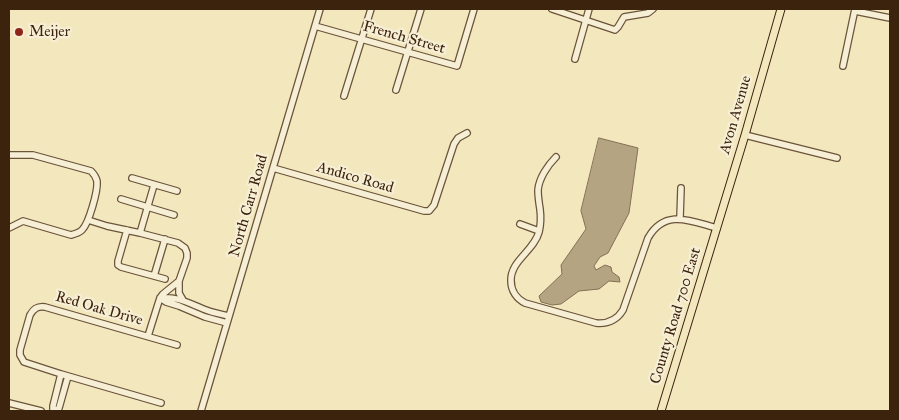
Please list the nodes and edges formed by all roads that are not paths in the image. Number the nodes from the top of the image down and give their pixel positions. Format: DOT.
graph roads {
  1 [pos="320,9"];
  2 [pos="371,9"];
  3 [pos="421,9"];
  4 [pos="474,9"];
  5 [pos="552,9"];
  6 [pos="589,9"];
  7 [pos="653,9"];
  8 [pos="781,9"];
  9 [pos="855,10"];
  10 [pos="890,18"];
  11 [pos="586,21"];
  12 [pos="315,26"];
  13 [pos="362,39"];
  14 [pos="408,52"];
  15 [pos="575,59"];
  16 [pos="843,66"];
  17 [pos="396,90"];
  18 [pos="344,96"];
  19 [pos="467,133"];
  20 [pos="745,135"];
  21 [pos="9,155"];
  22 [pos="556,157"];
  23 [pos="837,158"];
  24 [pos="273,168"];
  25 [pos="132,178"];
  26 [pos="154,185"];
  27 [pos="680,188"];
  28 [pos="177,191"];
  29 [pos="121,199"];
  30 [pos="148,207"];
  31 [pos="174,214"];
  32 [pos="680,218"];
  33 [pos="88,220"];
  34 [pos="520,224"];
  35 [pos="9,228"];
  36 [pos="717,228"];
  37 [pos="127,230"];
  38 [pos="540,231"];
  39 [pos="140,233"];
  40 [pos="165,239"];
  41 [pos="154,276"];
  42 [pos="165,280"];
  43 [pos="179,281"];
  44 [pos="160,298"];
  45 [pos="183,300"];
  46 [pos="229,316"];
  47 [pos="227,323"];
  48 [pos="148,336"];
  49 [pos="178,345"];
  50 [pos="65,375"];
  51 [pos="9,403"];
  52 [pos="161,403"];
  53 [pos="41,411"];
  54 [pos="55,411"];
  55 [pos="201,411"];
  56 [pos="661,411"];
  1 -- 12 [label="street, North Carr Road"];
  2 -- 13 [label="street"];
  3 -- 14 [label="street"];
  4 -- 14 [label="street, French Street"];
  5 -- 11 [label="street"];
  6 -- 11 [label="street"];
  7 -- 11 [label="street"];
  8 -- 20 [label="main road, Avon Avenue"];
  9 -- 10 [label="street"];
  9 -- 16 [label="street"];
  11 -- 15 [label="street"];
  12 -- 13 [label="street, French Street"];
  12 -- 24 [label="street, North Carr Road"];
  13 -- 14 [label="street, French Street"];
  13 -- 18 [label="street"];
  14 -- 17 [label="street"];
  19 -- 24 [label="street, Andico Road"];
  20 -- 23 [label="street"];
  20 -- 36 [label="main road, Avon Avenue"];
  21 -- 33 [label="street"];
  22 -- 38 [label="street"];
  24 -- 46 [label="street, North Carr Road"];
  25 -- 26 [label="street"];
  26 -- 28 [label="street"];
  26 -- 30 [label="street"];
  27 -- 32 [label="street"];
  29 -- 30 [label="street"];
  30 -- 31 [label="street"];
  30 -- 39 [label="street"];
  32 -- 36 [label="street"];
  32 -- 38 [label="street"];
  33 -- 35 [label="street"];
  33 -- 37 [label="street"];
  34 -- 38 [label="street"];
  36 -- 56 [label="main road, County Road 700 East"];
  37 -- 39 [label="street"];
  37 -- 41 [label="street"];
  39 -- 40 [label="street"];
  40 -- 41 [label="street"];
  40 -- 43 [label="street"];
  41 -- 42 [label="street"];
  43 -- 44 [label="street"];
  43 -- 45 [label="street"];
  44 -- 45 [label="street"];
  44 -- 47 [label="street"];
  44 -- 48 [label="street"];
  45 -- 46 [label="street"];
  46 -- 47 [label="street, North Carr Road"];
  47 -- 55 [label="street, North Carr Road"];
  48 -- 49 [label="street, Red Oak Drive"];
  48 -- 50 [label="street, Red Oak Drive"];
  50 -- 52 [label="street, Red Oak Drive"];
  50 -- 54 [label="street"];
  51 -- 53 [label="street"];
}
